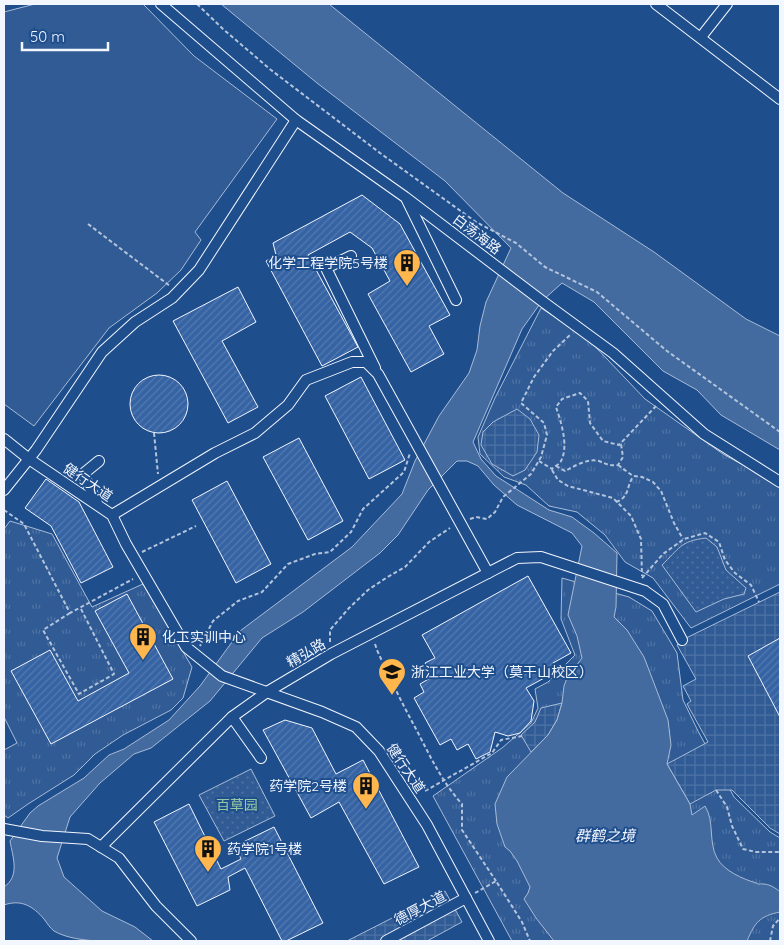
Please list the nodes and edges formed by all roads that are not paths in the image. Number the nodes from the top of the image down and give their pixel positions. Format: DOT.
graph roads {
  1 [pos="161,4"];
  2 [pos="656,4"];
  3 [pos="728,4"];
  4 [pos="701,37"];
  5 [pos="780,99"];
  6 [pos="296,120"];
  7 [pos="405,197"];
  8 [pos="351,256"];
  9 [pos="456,300"];
  10 [pos="378,374"];
  11 [pos="4,439"];
  12 [pos="29,459"];
  13 [pos="99,462"];
  14 [pos="780,482"];
  15 [pos="4,490"];
  16 [pos="98,504"];
  17 [pos="112,515"];
  18 [pos="488,573"];
  19 [pos="682,640"];
  20 [pos="267,692"];
  21 [pos="232,717"];
  22 [pos="261,758"];
  23 [pos="7,829"];
  24 [pos="101,847"];
  25 [pos="466,898"];
  26 [pos="191,941"];
  27 [pos="386,941"];
  28 [pos="489,941"];
  1 -- 6 [label="street, 白荡海路"];
  2 -- 4 [label="street"];
  3 -- 4 [label="street"];
  4 -- 5 [label="street"];
  6 -- 7 [label="street, 白荡海路"];
  6 -- 12 [label="street"];
  7 -- 9 [label="street"];
  7 -- 14 [label="street, 白荡海路"];
  8 -- 10 [label="street"];
  10 -- 17 [label="street"];
  10 -- 18 [label="street"];
  11 -- 12 [label="street, 健行大道"];
  12 -- 15 [label="street"];
  12 -- 16 [label="street, 健行大道"];
  13 -- 16 [label="street"];
  16 -- 17 [label="street, 健行大道"];
  17 -- 20 [label="street, 健行大道"];
  18 -- 19 [label="street, 精弘路"];
  18 -- 20 [label="street, 精弘路"];
  20 -- 21 [label="street, 精弘路"];
  20 -- 25 [label="street, 健行大道"];
  21 -- 22 [label="street"];
  21 -- 24 [label="street, 精弘路"];
  23 -- 24 [label="street"];
  24 -- 26 [label="street"];
  25 -- 27 [label="street, 德厚大道"];
  25 -- 28 [label="street, 健行大道"];
}
